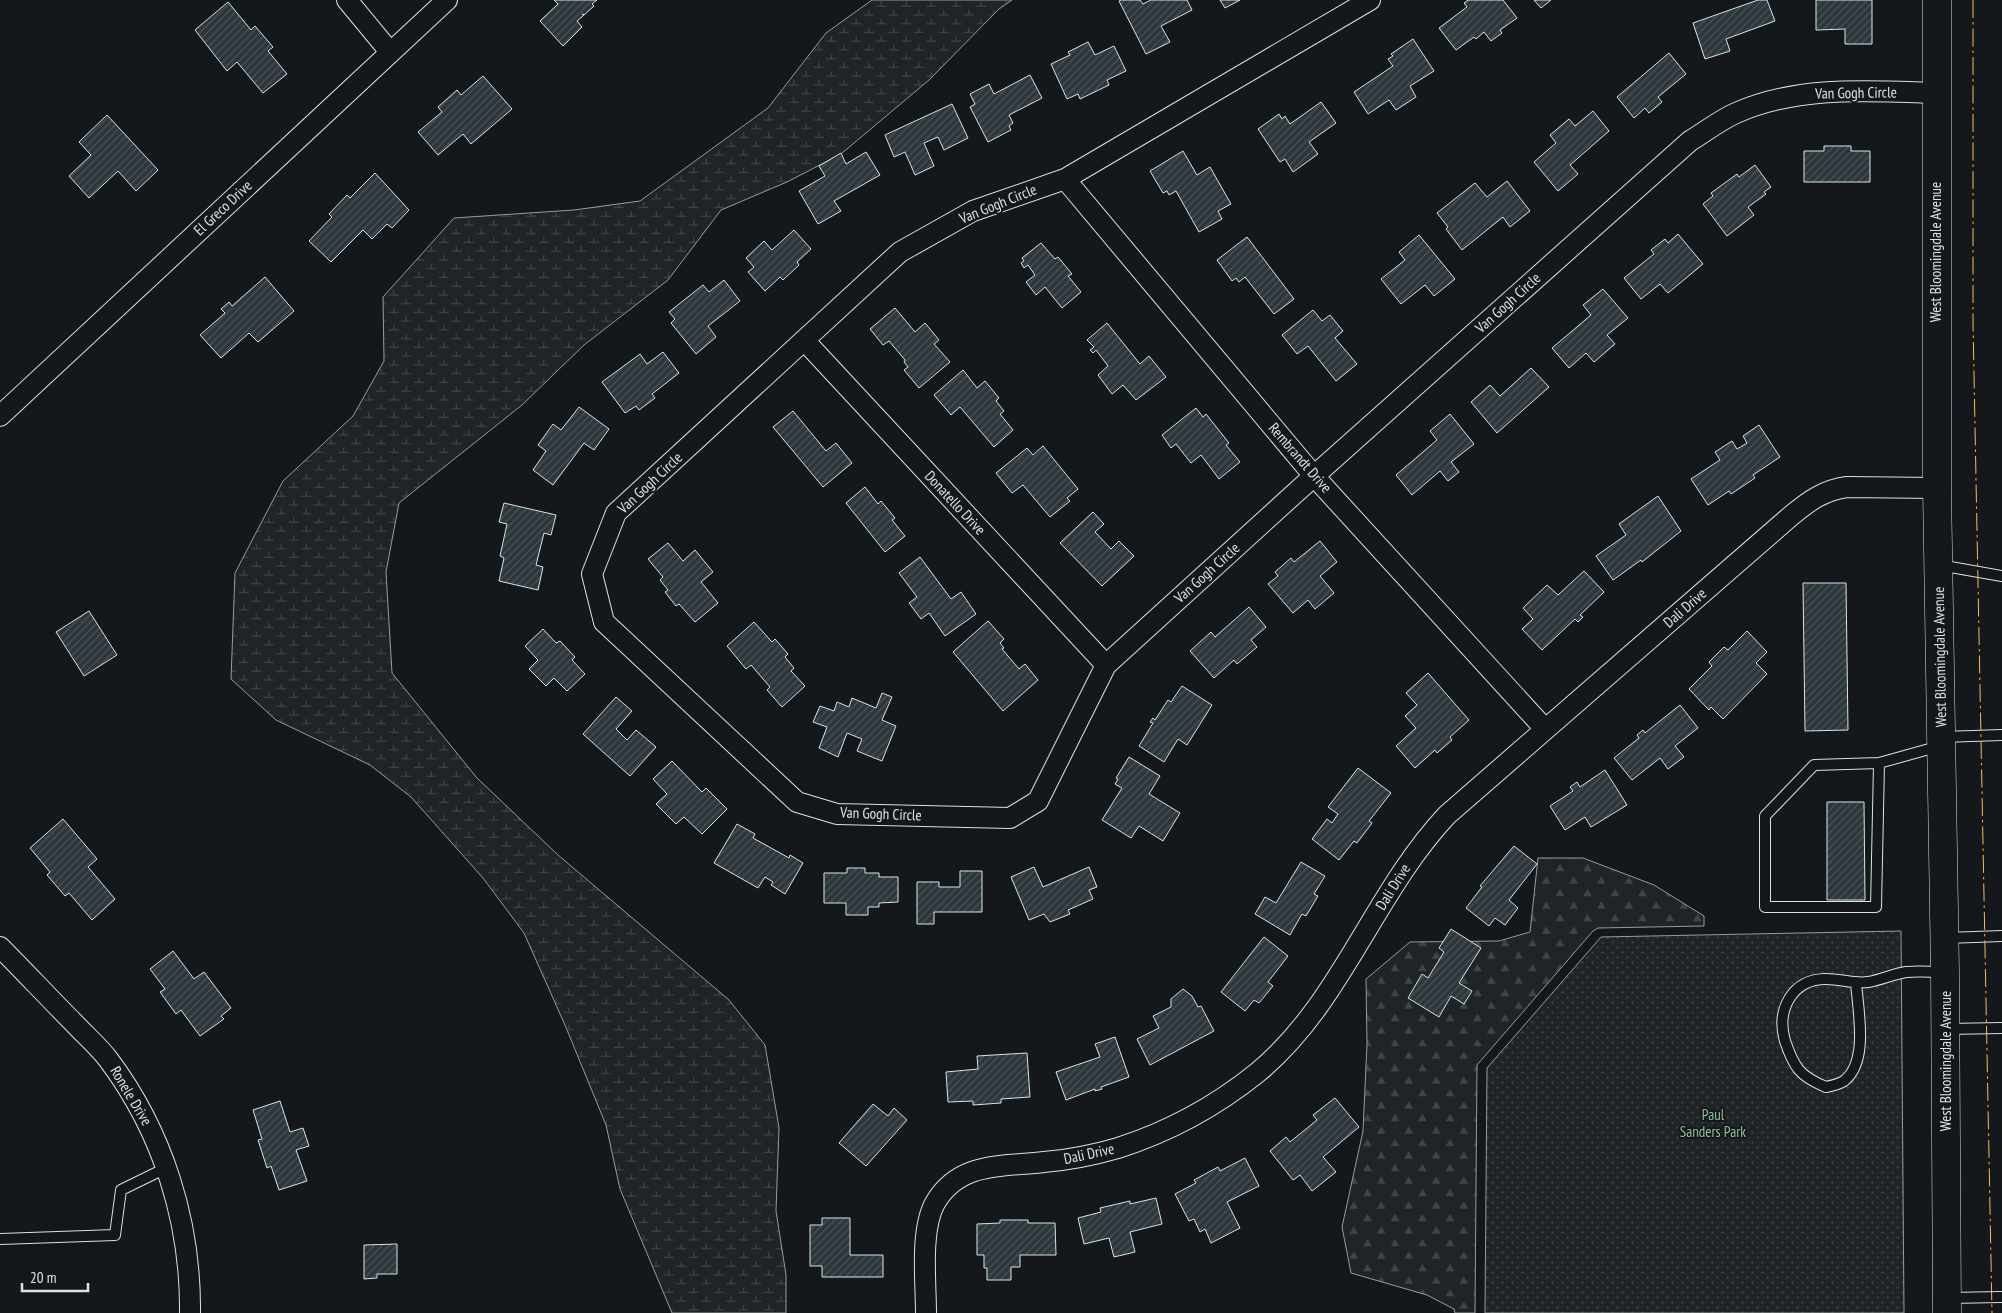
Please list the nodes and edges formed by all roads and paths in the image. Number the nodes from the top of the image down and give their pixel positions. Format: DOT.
graph roads {
  1 [pos="347,0"];
  2 [pos="447,0"];
  3 [pos="1370,0"];
  4 [pos="1936,0"];
  5 [pos="390,52"];
  6 [pos="1936,93"];
  7 [pos="1065,179"];
  8 [pos="804,340"];
  9 [pos="0,416"];
  10 [pos="1314,476"];
  11 [pos="1936,488"];
  12 [pos="1938,564"];
  13 [pos="2002,576"];
  14 [pos="1106,665"];
  15 [pos="1545,729"];
  16 [pos="2002,735"];
  17 [pos="1941,742"];
  18 [pos="1879,763"];
  19 [pos="2002,936"];
  20 [pos="1944,938"];
  21 [pos="0,947"];
  22 [pos="1945,972"];
  23 [pos="1856,983"];
  24 [pos="2002,1028"];
  25 [pos="1946,1030"];
  26 [pos="166,1168"];
  27 [pos="0,1239"];
  28 [pos="2002,1297"];
  29 [pos="1947,1305"];
  30 [pos="190,1313"];
  31 [pos="926,1313"];
  1 -- 5 [label="street"];
  2 -- 5 [label="street, El Greco Drive"];
  3 -- 7 [label="street, Van Gogh Circle"];
  4 -- 6 [label="main road, West Bloomingdale Avenue"];
  5 -- 9 [label="street, El Greco Drive"];
  6 -- 10 [label="street, Van Gogh Circle"];
  6 -- 11 [label="main road, West Bloomingdale Avenue"];
  7 -- 8 [label="street, Van Gogh Circle"];
  7 -- 10 [label="street, Rembrandt Drive"];
  8 -- 14 [label="street, Donatello Drive"];
  8 -- 14 [label="street, Van Gogh Circle"];
  10 -- 14 [label="street, Van Gogh Circle"];
  10 -- 15 [label="street, Rembrandt Drive"];
  11 -- 12 [label="main road, West Bloomingdale Avenue"];
  11 -- 15 [label="street, Dali Drive"];
  12 -- 13 [label="lane"];
  12 -- 17 [label="main road, West Bloomingdale Avenue"];
  15 -- 31 [label="street, Dali Drive"];
  16 -- 17 [label="lane"];
  17 -- 18 [label="lane"];
  17 -- 20 [label="main road, West Bloomingdale Avenue"];
  18 -- 18 [label="lane"];
  19 -- 20 [label="lane"];
  20 -- 22 [label="main road, West Bloomingdale Avenue"];
  21 -- 26 [label="street, Ronele Drive"];
  22 -- 23 [label="lane"];
  22 -- 25 [label="main road, West Bloomingdale Avenue"];
  23 -- 23 [label="lane"];
  24 -- 25 [label="lane"];
  25 -- 29 [label="main road, West Bloomingdale Avenue"];
  26 -- 27 [label="lane"];
  26 -- 30 [label="street, Ronele Drive"];
  28 -- 29 [label="lane"];
}
